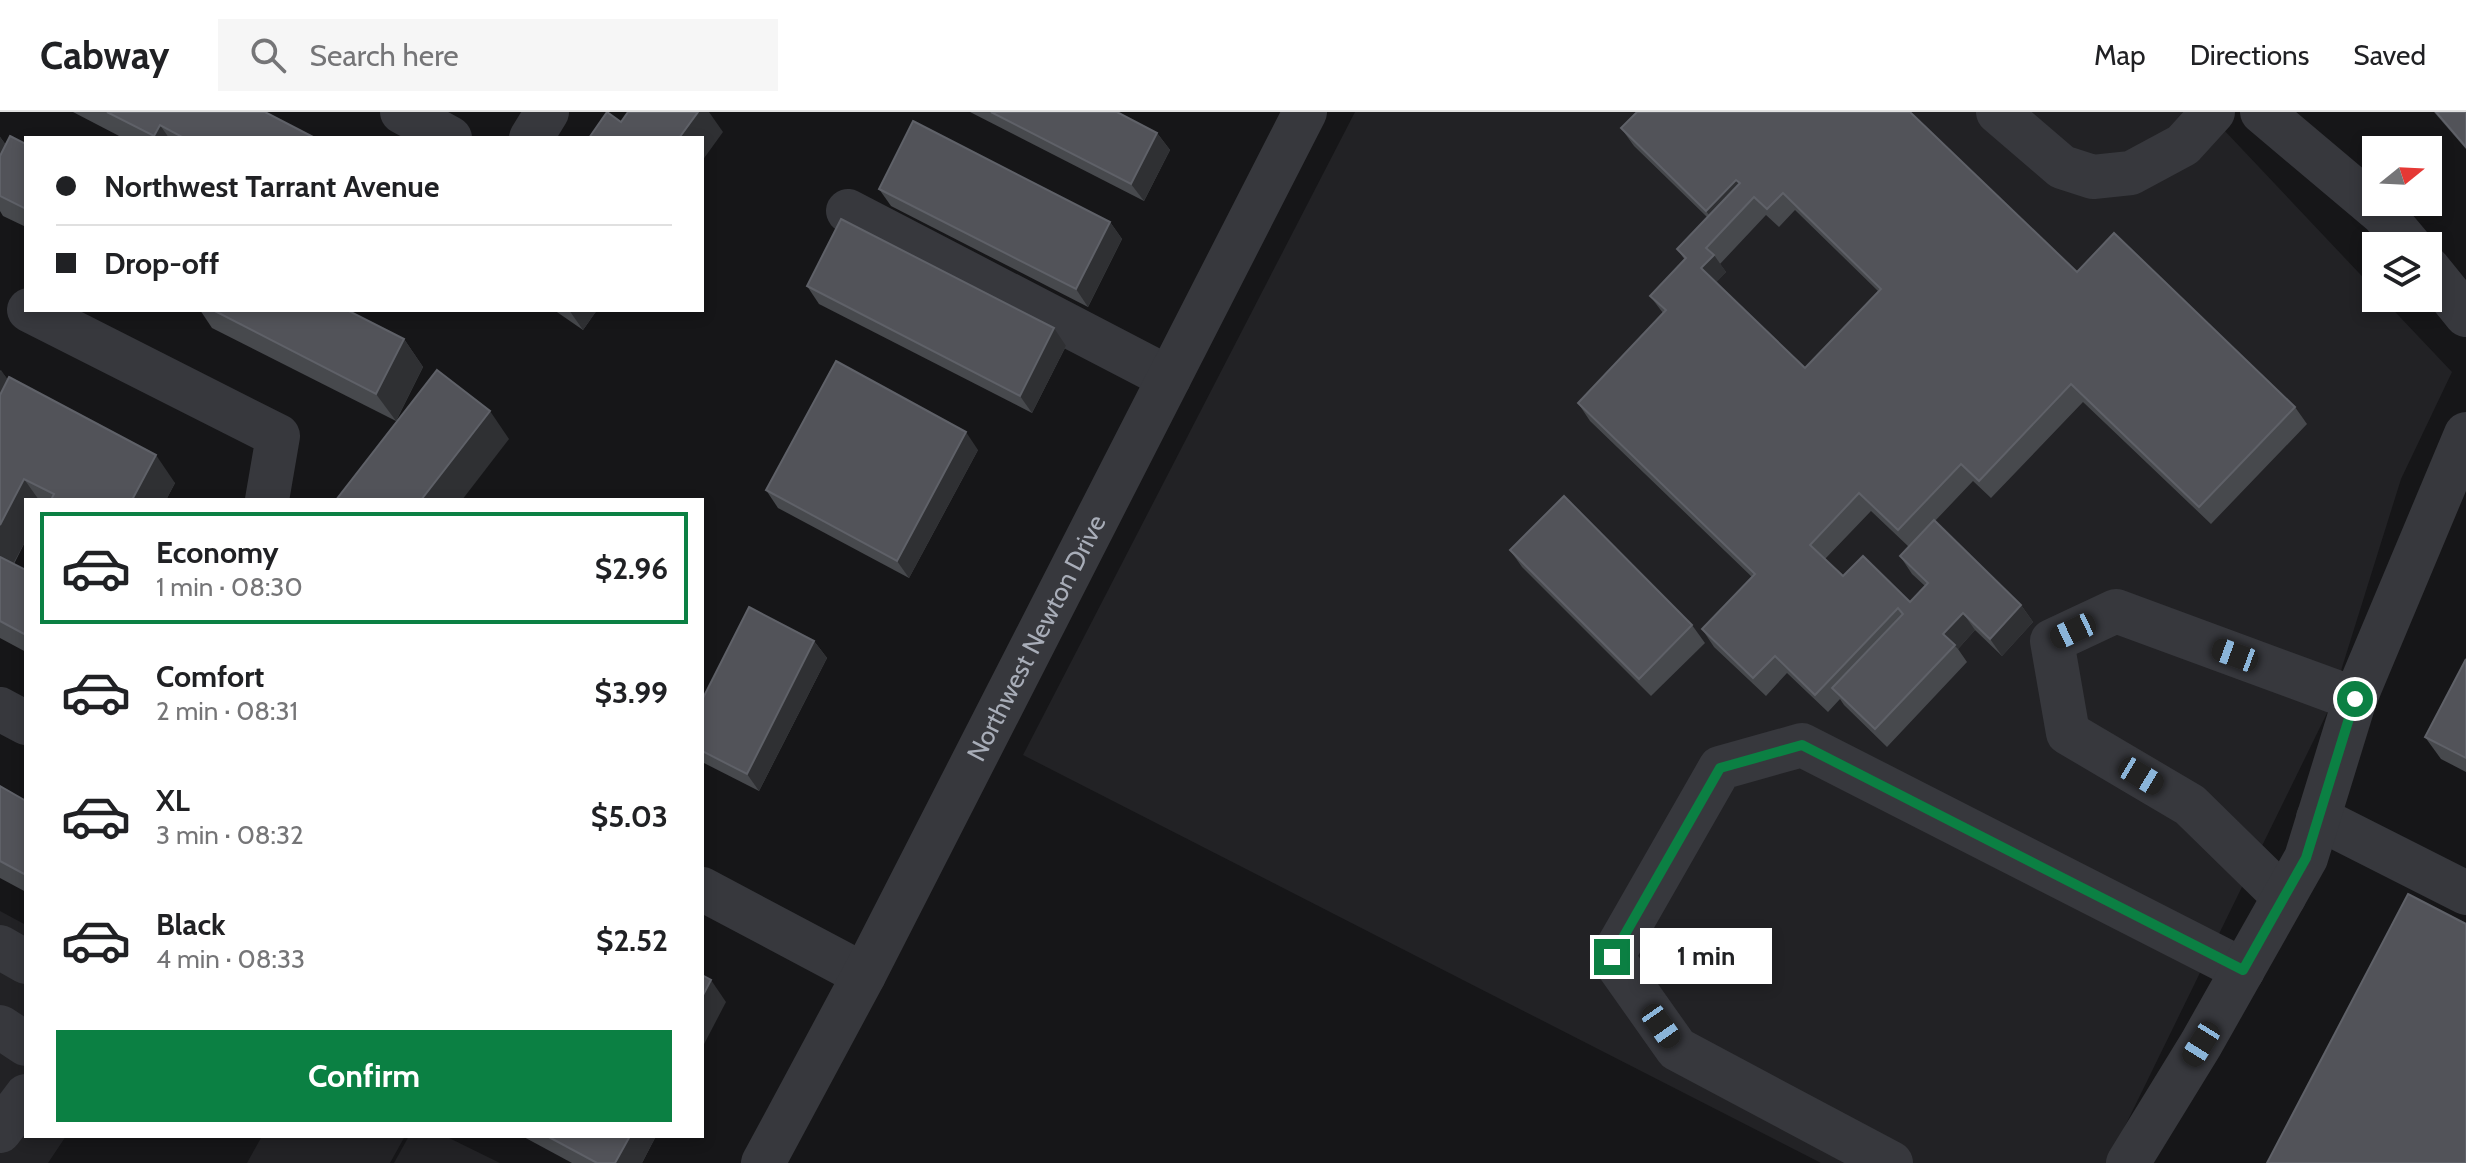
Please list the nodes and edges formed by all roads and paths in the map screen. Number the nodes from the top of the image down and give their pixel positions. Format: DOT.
graph roads {
  1 [pos="402,112"];
  2 [pos="547,112"];
  3 [pos="1305,112"];
  4 [pos="1998,112"];
  5 [pos="2213,112"];
  6 [pos="2262,112"];
  7 [pos="446,136"];
  8 [pos="532,136"];
  9 [pos="848,211"];
  10 [pos="2398,232"];
  11 [pos="2442,285"];
  12 [pos="0,295"];
  13 [pos="24,307"];
  14 [pos="34,312"];
  15 [pos="2466,315"];
  16 [pos="1169,378"];
  17 [pos="2466,434"];
  18 [pos="267,498"];
  19 [pos="2355,699"];
  20 [pos="0,709"];
  21 [pos="24,722"];
  22 [pos="2318,818"];
  23 [pos="704,890"];
  24 [pos="2466,893"];
  25 [pos="2284,897"];
  26 [pos="0,947"];
  27 [pos="24,961"];
  28 [pos="2243,970"];
  29 [pos="864,975"];
  30 [pos="0,1027"];
  31 [pos="24,1043"];
  32 [pos="24,1099"];
  33 [pos="0,1131"];
  34 [pos="763,1163"];
  35 [pos="1891,1163"];
  36 [pos="2128,1163"];
  1 -- 7 [label="street"];
  2 -- 8 [label="street"];
  3 -- 16 [label="street, Northwest Newton Drive"];
  4 -- 5 [label="street"];
  6 -- 10 [label="street"];
  9 -- 16 [label="street"];
  11 -- 15 [label="street"];
  12 -- 13 [label="street"];
  14 -- 18 [label="street"];
  16 -- 29 [label="street, Northwest Newton Drive"];
  17 -- 19 [label="street"];
  19 -- 22 [label="street"];
  19 -- 25 [label="street"];
  20 -- 21 [label="street"];
  22 -- 24 [label="street"];
  22 -- 25 [label="street"];
  23 -- 29 [label="street"];
  25 -- 28 [label="street"];
  26 -- 27 [label="street"];
  28 -- 35 [label="street"];
  28 -- 36 [label="street"];
  29 -- 34 [label="street, Northwest Newton Drive"];
  30 -- 31 [label="street"];
  32 -- 33 [label="street"];
}
